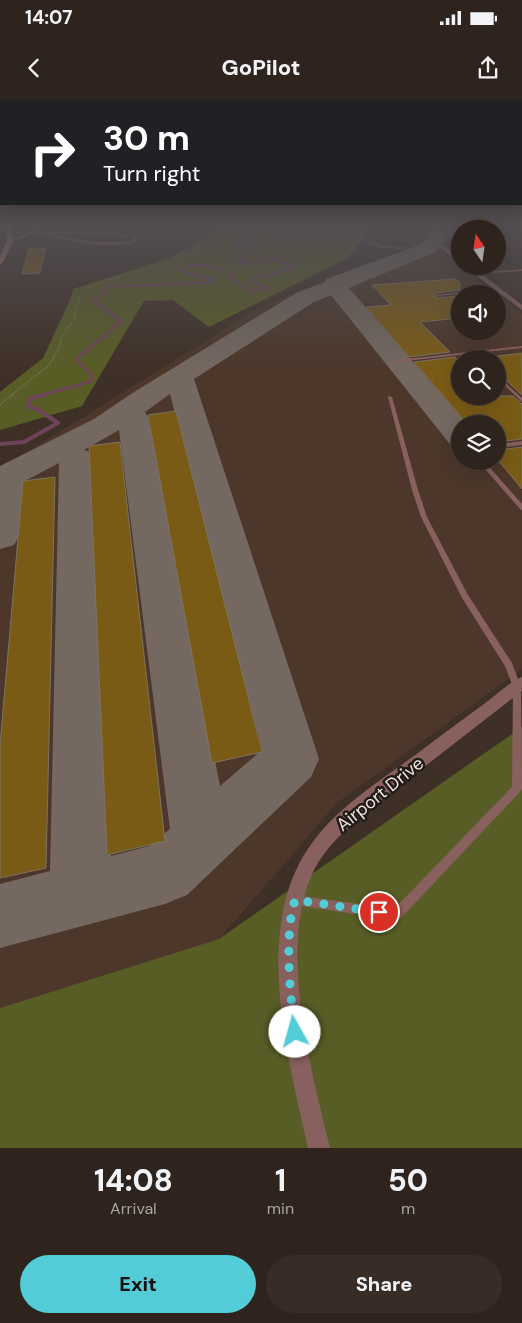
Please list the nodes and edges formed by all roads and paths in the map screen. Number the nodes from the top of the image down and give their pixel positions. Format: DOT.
graph roads {
  1 [pos="138,273"];
  2 [pos="479,275"];
  3 [pos="492,285"];
  4 [pos="451,294"];
  5 [pos="438,295"];
  6 [pos="506,296"];
  7 [pos="522,308"];
  8 [pos="522,347"];
  9 [pos="497,350"];
  10 [pos="451,355"];
  11 [pos="398,361"];
  12 [pos="506,385"];
  13 [pos="390,397"];
  14 [pos="522,401"];
  15 [pos="0,404"];
  16 [pos="522,443"];
  17 [pos="506,445"];
  18 [pos="489,470"];
  19 [pos="522,508"];
  20 [pos="519,685"];
  21 [pos="295,900"];
  22 [pos="319,1148"];
  1 -- 15 [label="path"];
  2 -- 3 [label="street"];
  4 -- 5 [label="lane"];
  6 -- 7 [label="street"];
  8 -- 9 [label="lane"];
  10 -- 11 [label="lane"];
  12 -- 14 [label="lane"];
  13 -- 20 [label="lane"];
  16 -- 17 [label="lane"];
  18 -- 19 [label="lane"];
  20 -- 21 [label="street, Airport Drive"];
  20 -- 21 [label="lane"];
  21 -- 22 [label="street, Airport Drive"];
}
